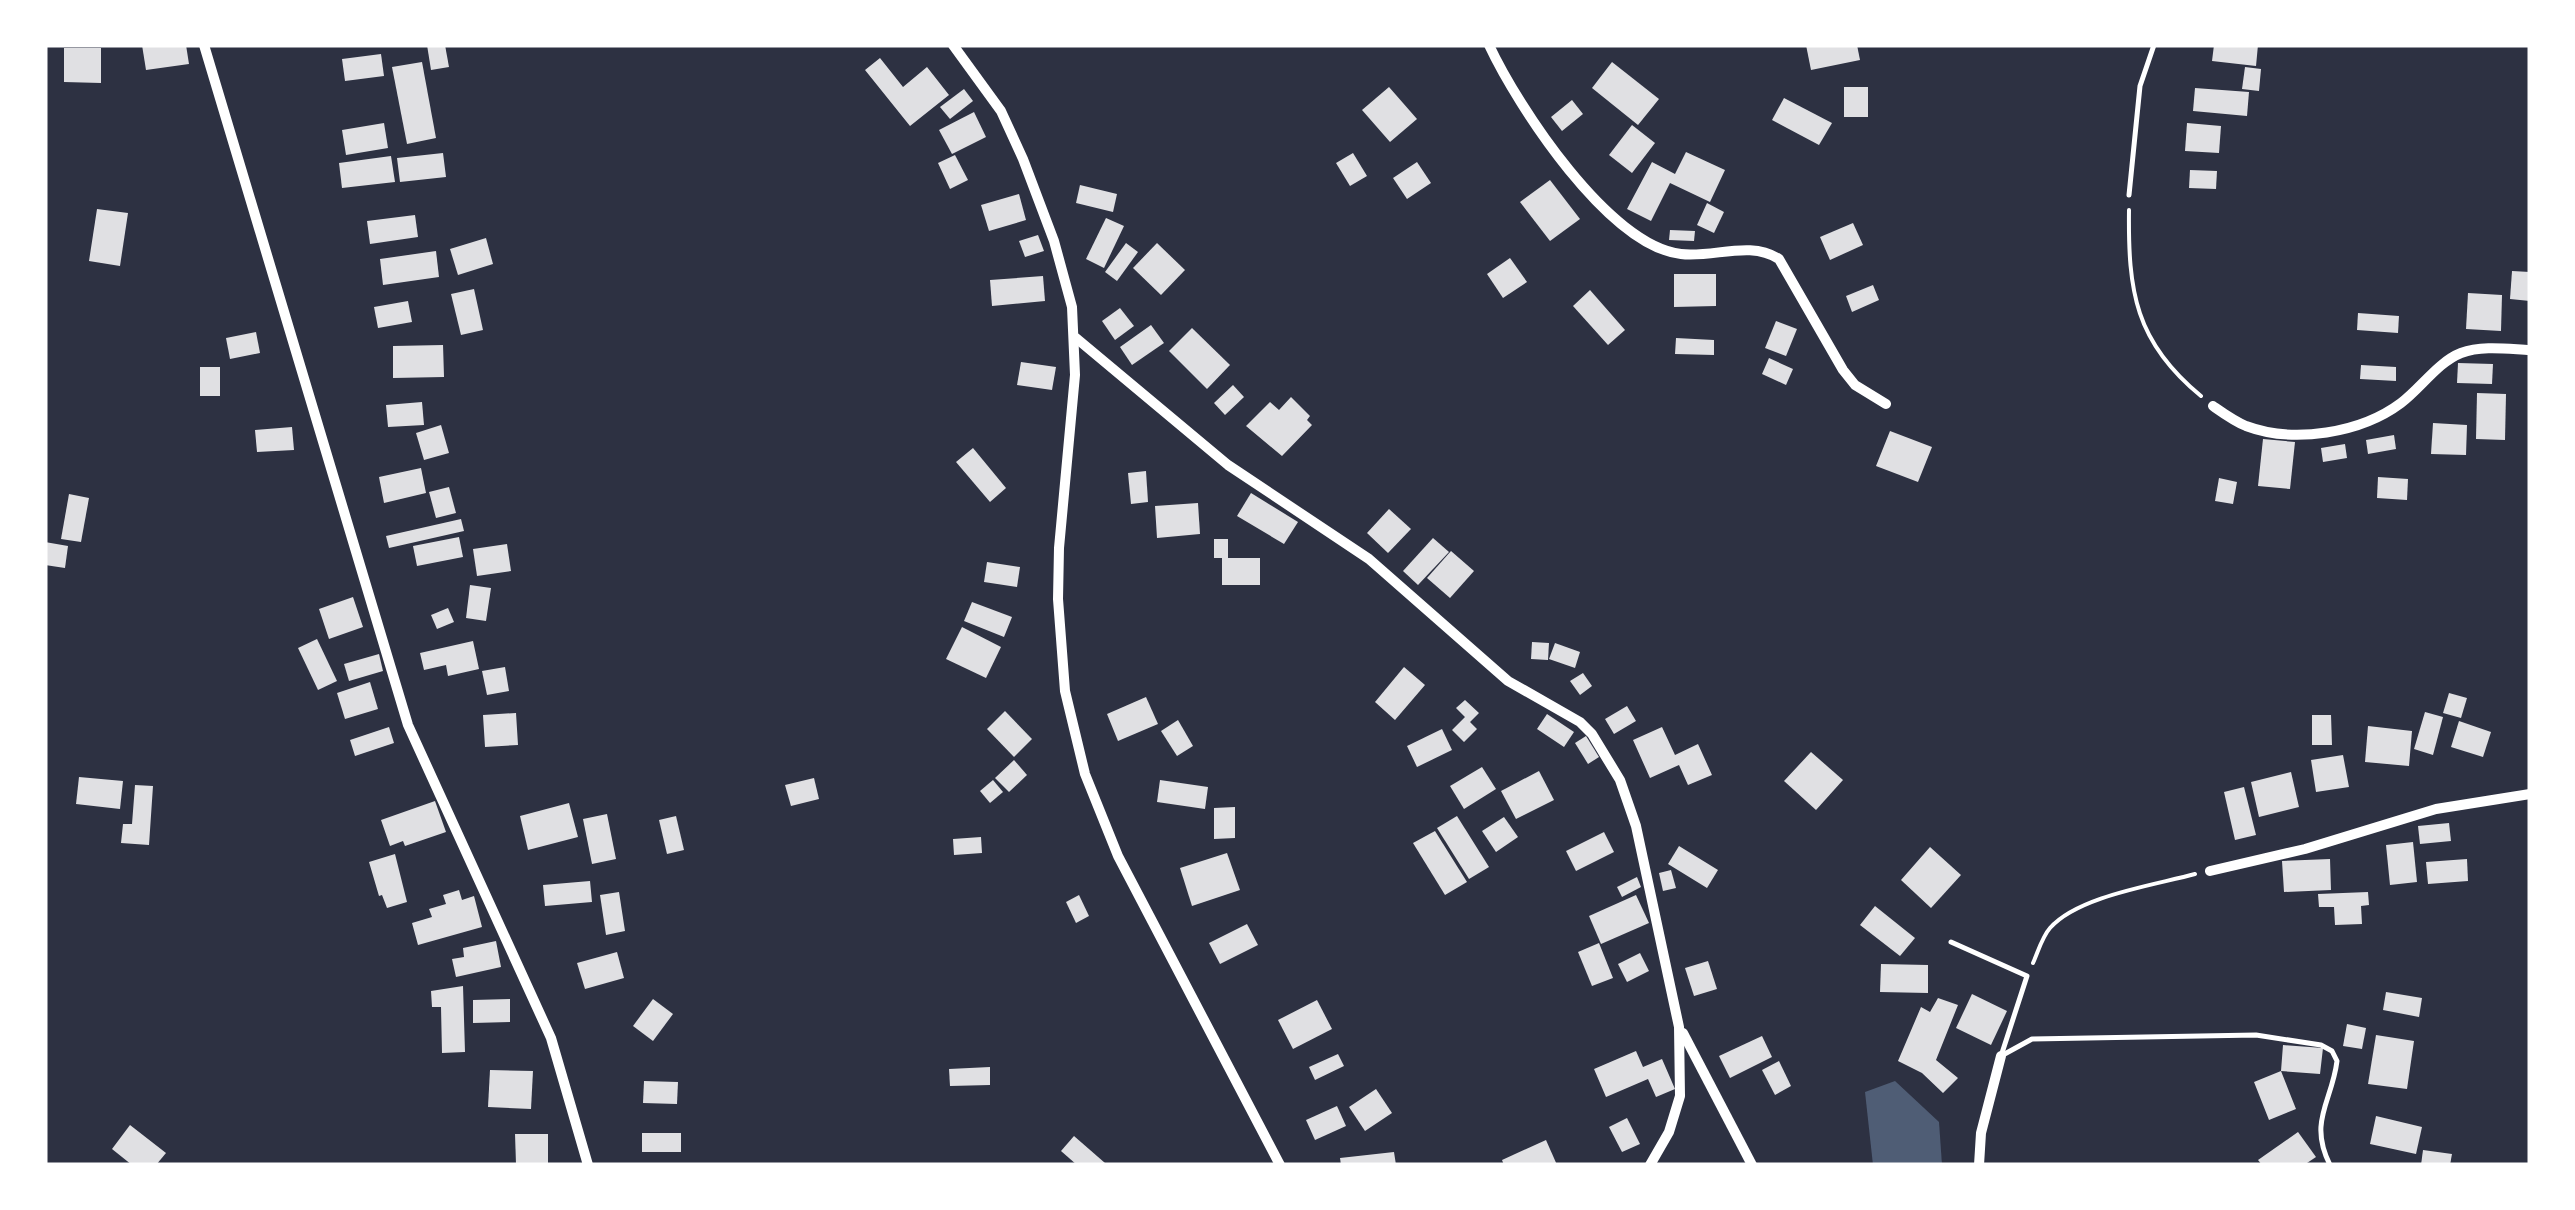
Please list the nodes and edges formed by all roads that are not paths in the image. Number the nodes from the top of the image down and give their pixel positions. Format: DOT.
graph roads {
  1 [pos="204,45"];
  2 [pos="952,45"];
  3 [pos="1489,45"];
  4 [pos="2154,45"];
  5 [pos="2129,195"];
  6 [pos="1076,338"];
  7 [pos="2530,350"];
  8 [pos="1886,404"];
  9 [pos="2212,406"];
  10 [pos="2530,794"];
  11 [pos="2210,871"];
  12 [pos="1951,942"];
  13 [pos="1679,1026"];
  14 [pos="2001,1056"];
  15 [pos="588,1165"];
  16 [pos="1280,1165"];
  17 [pos="1650,1165"];
  18 [pos="1752,1165"];
  19 [pos="1979,1165"];
  20 [pos="2330,1165"];
  1 -- 15 [label="street"];
  2 -- 6 [label="street"];
  3 -- 8 [label="street"];
  4 -- 5 [label="lane"];
  6 -- 13 [label="street"];
  6 -- 16 [label="street"];
  7 -- 9 [label="street"];
  10 -- 11 [label="street"];
  12 -- 14 [label="lane"];
  13 -- 17 [label="street"];
  13 -- 18 [label="street"];
  14 -- 19 [label="street"];
  14 -- 20 [label="lane"];
}
